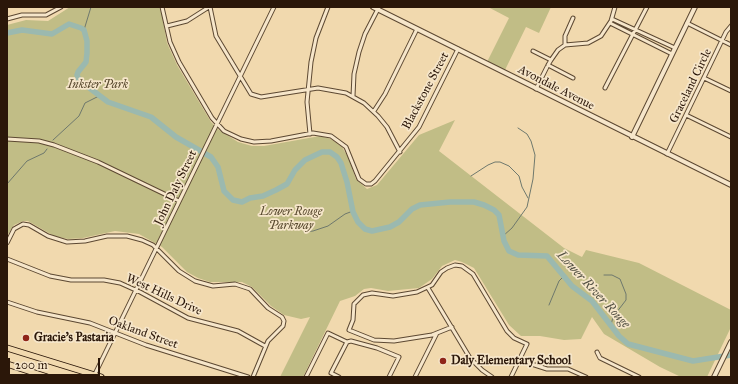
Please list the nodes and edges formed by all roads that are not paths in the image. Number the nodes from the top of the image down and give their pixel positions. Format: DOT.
graph roads {
  1 [pos="61,7"];
  2 [pos="162,7"];
  3 [pos="209,7"];
  4 [pos="274,7"];
  5 [pos="328,7"];
  6 [pos="615,7"];
  7 [pos="647,7"];
  8 [pos="694,7"];
  9 [pos="376,8"];
  10 [pos="573,18"];
  11 [pos="612,19"];
  12 [pos="7,20"];
  13 [pos="610,23"];
  14 [pos="687,23"];
  15 [pos="167,26"];
  16 [pos="731,26"];
  17 [pos="417,29"];
  18 [pos="636,30"];
  19 [pos="633,35"];
  20 [pos="722,41"];
  21 [pos="564,45"];
  22 [pos="731,45"];
  23 [pos="675,48"];
  24 [pos="458,49"];
  25 [pos="533,51"];
  26 [pos="672,54"];
  27 [pos="551,60"];
  28 [pos="547,67"];
  29 [pos="240,77"];
  30 [pos="573,78"];
  31 [pos="704,78"];
  32 [pos="605,88"];
  33 [pos="308,89"];
  34 [pos="536,89"];
  35 [pos="731,91"];
  36 [pos="353,96"];
  37 [pos="374,111"];
  38 [pos="686,115"];
  39 [pos="218,124"];
  40 [pos="310,134"];
  41 [pos="632,137"];
  42 [pos="731,137"];
  43 [pos="7,139"];
  44 [pos="400,152"];
  45 [pos="667,154"];
  46 [pos="731,185"];
  47 [pos="179,202"];
  48 [pos="7,242"];
  49 [pos="157,248"];
  50 [pos="7,259"];
  51 [pos="428,288"];
  52 [pos="136,290"];
  53 [pos="7,302"];
  54 [pos="452,327"];
  55 [pos="115,333"];
  56 [pos="437,334"];
  57 [pos="347,342"];
  58 [pos="731,342"];
  59 [pos="265,346"];
  60 [pos="7,348"];
  61 [pos="596,352"];
  62 [pos="519,360"];
  63 [pos="7,364"];
  64 [pos="94,376"];
  65 [pos="47,377"];
  66 [pos="101,377"];
  67 [pos="248,377"];
  68 [pos="253,377"];
  69 [pos="306,377"];
  70 [pos="339,377"];
  71 [pos="389,377"];
  72 [pos="415,377"];
  73 [pos="492,377"];
  74 [pos="511,377"];
  75 [pos="586,377"];
  76 [pos="639,377"];
  77 [pos="714,377"];
  1 -- 12 [label="street"];
  2 -- 15 [label="street"];
  3 -- 15 [label="street"];
  3 -- 29 [label="street"];
  4 -- 29 [label="street, John Daly Street"];
  5 -- 33 [label="street"];
  6 -- 11 [label="street"];
  7 -- 18 [label="street"];
  8 -- 14 [label="street"];
  9 -- 17 [label="street, Avondale Avenue"];
  9 -- 36 [label="street"];
  10 -- 21 [label="street"];
  11 -- 13 [label="street"];
  11 -- 18 [label="street"];
  13 -- 19 [label="street"];
  13 -- 21 [label="street"];
  14 -- 20 [label="street"];
  14 -- 23 [label="street"];
  15 -- 39 [label="street"];
  16 -- 20 [label="street, Graceland Circle"];
  17 -- 24 [label="street, Avondale Avenue"];
  17 -- 37 [label="street"];
  18 -- 19 [label="street"];
  18 -- 23 [label="street"];
  19 -- 26 [label="street"];
  19 -- 32 [label="street"];
  20 -- 22 [label="street"];
  20 -- 31 [label="street, Graceland Circle"];
  21 -- 27 [label="street"];
  23 -- 26 [label="street"];
  24 -- 34 [label="street, Avondale Avenue"];
  24 -- 44 [label="street, Blackstone Street"];
  25 -- 27 [label="street"];
  26 -- 41 [label="street"];
  27 -- 30 [label="street"];
  28 -- 34 [label="street"];
  29 -- 33 [label="street"];
  29 -- 39 [label="street, John Daly Street"];
  31 -- 35 [label="street"];
  31 -- 38 [label="street, Graceland Circle"];
  33 -- 36 [label="street"];
  33 -- 40 [label="street"];
  34 -- 41 [label="street, Avondale Avenue"];
  36 -- 37 [label="street"];
  37 -- 44 [label="street"];
  38 -- 42 [label="street"];
  38 -- 45 [label="street, Graceland Circle"];
  39 -- 40 [label="street"];
  39 -- 47 [label="street, John Daly Street"];
  40 -- 44 [label="street, Blackstone Street"];
  41 -- 45 [label="street, Avondale Avenue"];
  43 -- 47 [label="street"];
  45 -- 46 [label="street, Avondale Avenue"];
  47 -- 49 [label="street, John Daly Street"];
  48 -- 49 [label="street"];
  49 -- 52 [label="street, John Daly Street"];
  49 -- 59 [label="street"];
  50 -- 52 [label="street, West Hills Drive"];
  51 -- 54 [label="street"];
  51 -- 56 [label="street"];
  51 -- 62 [label="street"];
  52 -- 55 [label="street, John Daly Street"];
  52 -- 59 [label="street, West Hills Drive"];
  53 -- 55 [label="street, Oakland Street"];
  54 -- 56 [label="street"];
  54 -- 73 [label="street"];
  55 -- 64 [label="street, John Daly Street"];
  55 -- 67 [label="street, Oakland Street"];
  56 -- 72 [label="street"];
  57 -- 69 [label="street"];
  57 -- 70 [label="street"];
  57 -- 71 [label="street"];
  58 -- 77 [label="street"];
  59 -- 68 [label="street"];
  60 -- 64 [label="main road"];
  61 -- 76 [label="street"];
  62 -- 74 [label="street"];
  62 -- 75 [label="street"];
  63 -- 65 [label="main road"];
  64 -- 66 [label="main road"];
}
